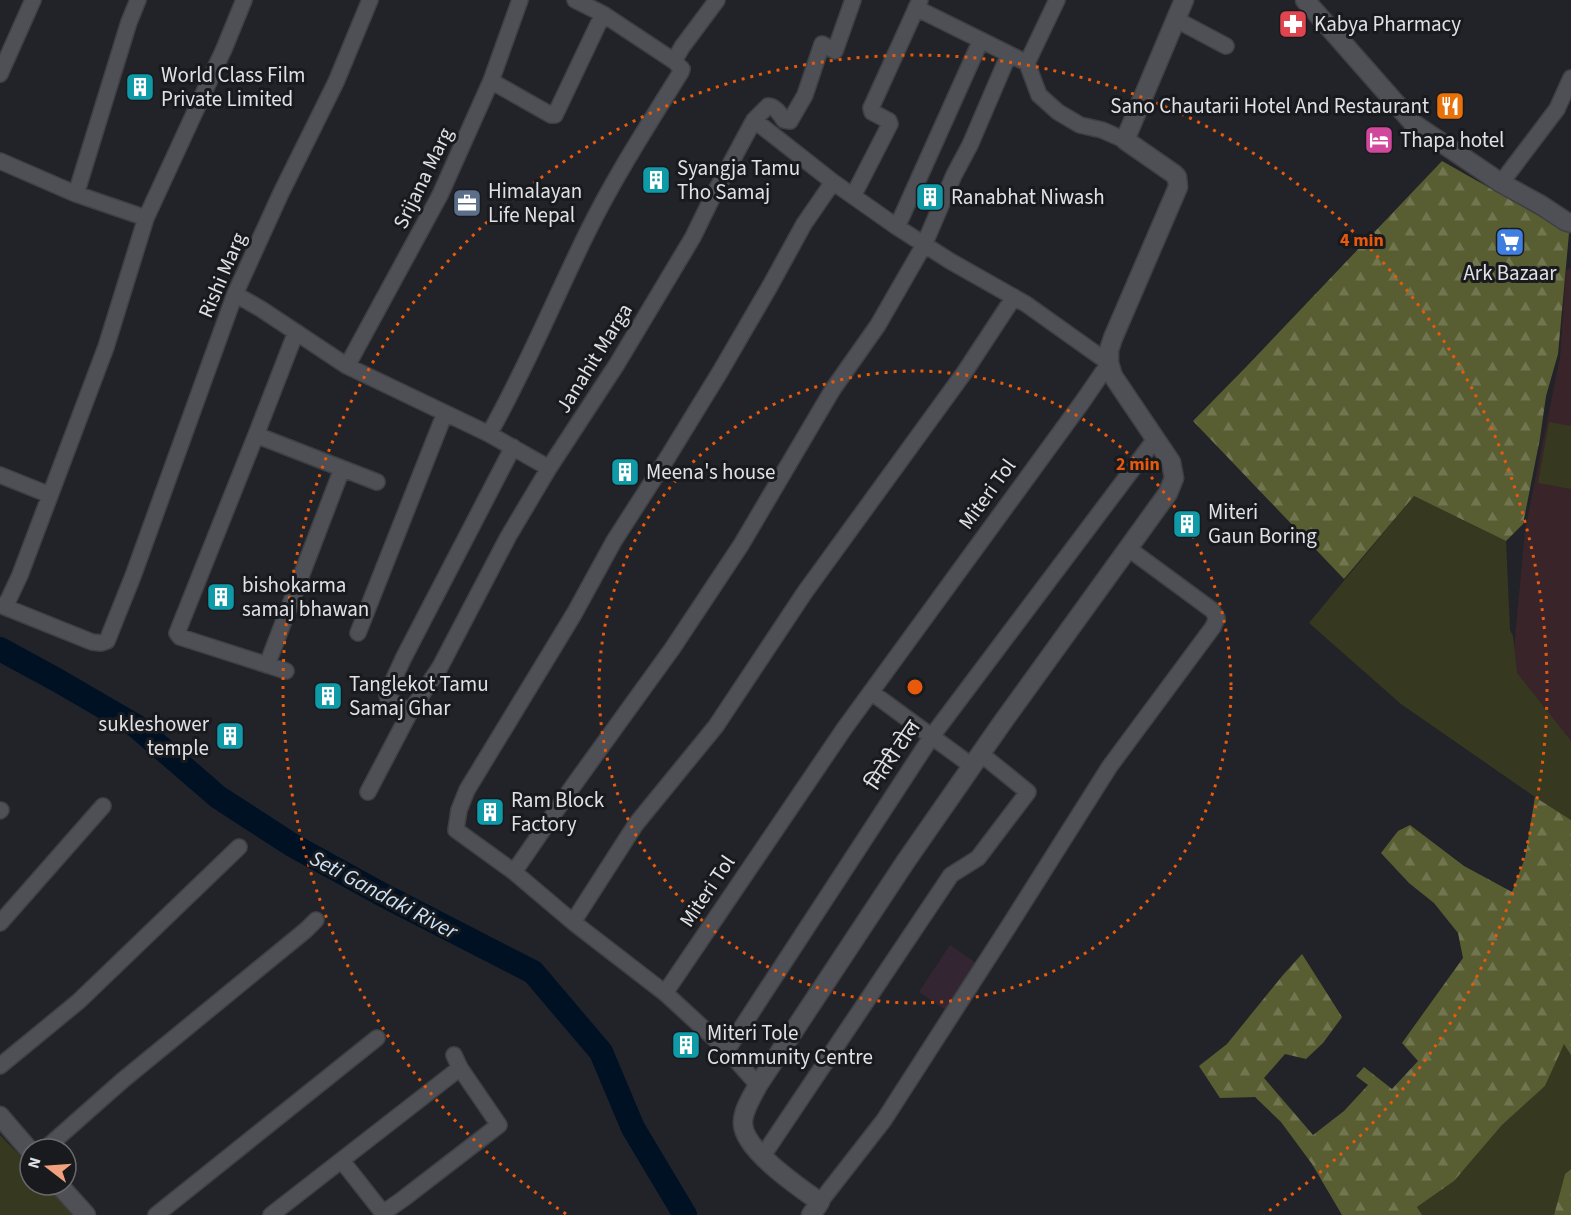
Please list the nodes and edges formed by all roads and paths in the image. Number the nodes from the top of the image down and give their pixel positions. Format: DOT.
graph roads {
  1 [pos="33,0"];
  2 [pos="138,0"];
  3 [pos="244,0"];
  4 [pos="370,0"];
  5 [pos="520,0"];
  6 [pos="575,0"];
  7 [pos="717,0"];
  8 [pos="853,0"];
  9 [pos="1057,0"];
  10 [pos="1184,0"];
  11 [pos="1305,0"];
  12 [pos="918,4"];
  13 [pos="603,14"];
  14 [pos="1175,19"];
  15 [pos="981,40"];
  16 [pos="1226,46"];
  17 [pos="1010,54"];
  18 [pos="674,61"];
  19 [pos="1027,63"];
  20 [pos="0,74"];
  21 [pos="1571,78"];
  22 [pos="491,81"];
  23 [pos="754,120"];
  24 [pos="1125,140"];
  25 [pos="0,161"];
  26 [pos="833,182"];
  27 [pos="1501,183"];
  28 [pos="76,194"];
  29 [pos="853,196"];
  30 [pos="146,218"];
  31 [pos="1571,223"];
  32 [pos="897,226"];
  33 [pos="924,244"];
  34 [pos="235,294"];
  35 [pos="1014,297"];
  36 [pos="296,332"];
  37 [pos="1109,363"];
  38 [pos="347,366"];
  39 [pos="445,413"];
  40 [pos="489,434"];
  41 [pos="256,435"];
  42 [pos="1156,438"];
  43 [pos="513,447"];
  44 [pos="549,468"];
  45 [pos="342,469"];
  46 [pos="0,475"];
  47 [pos="377,482"];
  48 [pos="50,495"];
  49 [pos="1129,549"];
  50 [pos="2,606"];
  51 [pos="358,633"];
  52 [pos="267,665"];
  53 [pos="286,671"];
  54 [pos="871,692"];
  55 [pos="410,712"];
  56 [pos="932,736"];
  57 [pos="977,760"];
  58 [pos="368,792"];
  59 [pos="102,806"];
  60 [pos="238,847"];
  61 [pos="514,872"];
  62 [pos="316,920"];
  63 [pos="573,922"];
  64 [pos="0,923"];
  65 [pos="665,993"];
  66 [pos="377,1038"];
  67 [pos="727,1050"];
  68 [pos="0,1066"];
  69 [pos="758,1085"];
  70 [pos="0,1116"];
  71 [pos="18,1137"];
  72 [pos="59,1137"];
  73 [pos="762,1157"];
  74 [pos="342,1161"];
  75 [pos="70,1197"];
  76 [pos="816,1208"];
  77 [pos="86,1215"];
  78 [pos="156,1215"];
  79 [pos="271,1215"];
  1 -- 20 [label="street"];
  2 -- 28 [label="street"];
  3 -- 30 [label="street"];
  4 -- 34 [label="street, Rishi Marg"];
  5 -- 22 [label="street, Srijana Marg"];
  6 -- 13 [label="street"];
  7 -- 18 [label="street"];
  8 -- 23 [label="street"];
  9 -- 19 [label="street"];
  10 -- 14 [label="main road"];
  11 -- 27 [label="main road"];
  12 -- 15 [label="street"];
  12 -- 29 [label="street"];
  13 -- 18 [label="street"];
  13 -- 22 [label="street"];
  14 -- 16 [label="street"];
  14 -- 24 [label="main road"];
  15 -- 17 [label="street"];
  15 -- 32 [label="street"];
  17 -- 19 [label="street"];
  17 -- 33 [label="street"];
  18 -- 40 [label="street"];
  19 -- 24 [label="street"];
  21 -- 27 [label="street"];
  22 -- 38 [label="street, Srijana Marg"];
  23 -- 26 [label="street"];
  23 -- 44 [label="street, Janahit Marga"];
  24 -- 37 [label="main road, Miteri Tol"];
  25 -- 28 [label="street"];
  26 -- 29 [label="street"];
  26 -- 61 [label="street"];
  27 -- 31 [label="main road"];
  28 -- 30 [label="street"];
  29 -- 32 [label="street"];
  30 -- 48 [label="street"];
  32 -- 33 [label="street"];
  33 -- 35 [label="street"];
  33 -- 61 [label="street"];
  34 -- 36 [label="street"];
  34 -- 50 [label="street, Rishi Marg"];
  35 -- 37 [label="street"];
  35 -- 63 [label="street"];
  36 -- 38 [label="street"];
  36 -- 41 [label="street"];
  37 -- 42 [label="main road"];
  37 -- 54 [label="street, Miteri Tol"];
  38 -- 39 [label="street"];
  39 -- 40 [label="street"];
  39 -- 51 [label="street"];
  40 -- 43 [label="street"];
  41 -- 45 [label="street"];
  41 -- 52 [label="street"];
  42 -- 49 [label="main road"];
  42 -- 56 [label="street, मितेरी टोल"];
  43 -- 44 [label="street"];
  43 -- 55 [label="street"];
  44 -- 55 [label="street, Janahit Marga"];
  45 -- 47 [label="street"];
  45 -- 52 [label="street"];
  46 -- 48 [label="street"];
  48 -- 50 [label="street"];
  49 -- 57 [label="main road"];
  49 -- 76 [label="street"];
  52 -- 53 [label="street"];
  54 -- 56 [label="street"];
  54 -- 65 [label="street, Miteri Tol"];
  55 -- 58 [label="street, Janahit Marga"];
  56 -- 57 [label="street"];
  56 -- 67 [label="street, मितेरी टोल"];
  57 -- 69 [label="main road"];
  57 -- 73 [label="street"];
  59 -- 64 [label="street"];
  60 -- 68 [label="street"];
  61 -- 63 [label="street"];
  62 -- 72 [label="street"];
  63 -- 65 [label="street"];
  65 -- 67 [label="street"];
  66 -- 78 [label="street"];
  67 -- 69 [label="street"];
  69 -- 73 [label="main road"];
  70 -- 71 [label="main road"];
  73 -- 76 [label="main road"];
  74 -- 74 [label="street"];
  74 -- 79 [label="street"];
  75 -- 77 [label="main road"];
}
